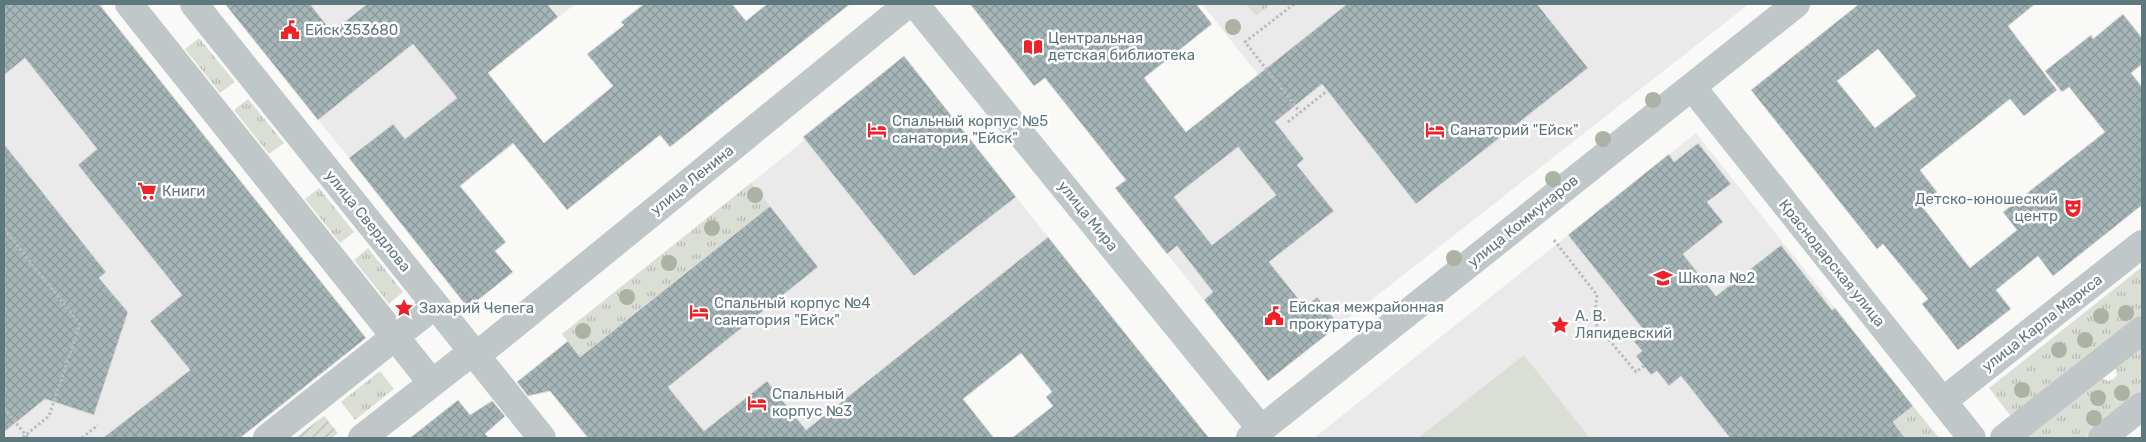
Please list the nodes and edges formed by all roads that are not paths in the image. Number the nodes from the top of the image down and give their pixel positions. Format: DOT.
graph roads {
  1 [pos="129,4"];
  2 [pos="194,4"];
  3 [pos="908,4"];
  4 [pos="915,4"];
  5 [pos="1796,4"];
  6 [pos="1692,87"];
  7 [pos="2142,244"];
  8 [pos="435,305"];
  9 [pos="2142,330"];
  10 [pos="395,337"];
  11 [pos="474,354"];
  12 [pos="432,383"];
  13 [pos="1943,401"];
  14 [pos="2142,406"];
  15 [pos="1255,434"];
  16 [pos="267,438"];
  17 [pos="362,438"];
  18 [pos="542,438"];
  19 [pos="1972,438"];
  20 [pos="2004,438"];
  21 [pos="2102,438"];
  1 -- 10 [label="street"];
  2 -- 8 [label="street, улица Свердлова"];
  3 -- 11 [label="street, улица Ленина"];
  4 -- 15 [label="street, улица Мира"];
  5 -- 6 [label="street, улица Коммунаров"];
  6 -- 13 [label="street, Краснодарская улица"];
  6 -- 15 [label="street, улица Коммунаров"];
  7 -- 13 [label="street, улица Карла Маркса"];
  8 -- 10 [label="street"];
  8 -- 11 [label="street, улица Свердлова"];
  9 -- 20 [label="street"];
  10 -- 12 [label="street"];
  10 -- 16 [label="street"];
  11 -- 12 [label="street, улица Ленина"];
  11 -- 18 [label="street, улица Свердлова"];
  12 -- 17 [label="street, улица Ленина"];
  13 -- 19 [label="street, Краснодарская улица"];
  14 -- 21 [label="street"];
}
